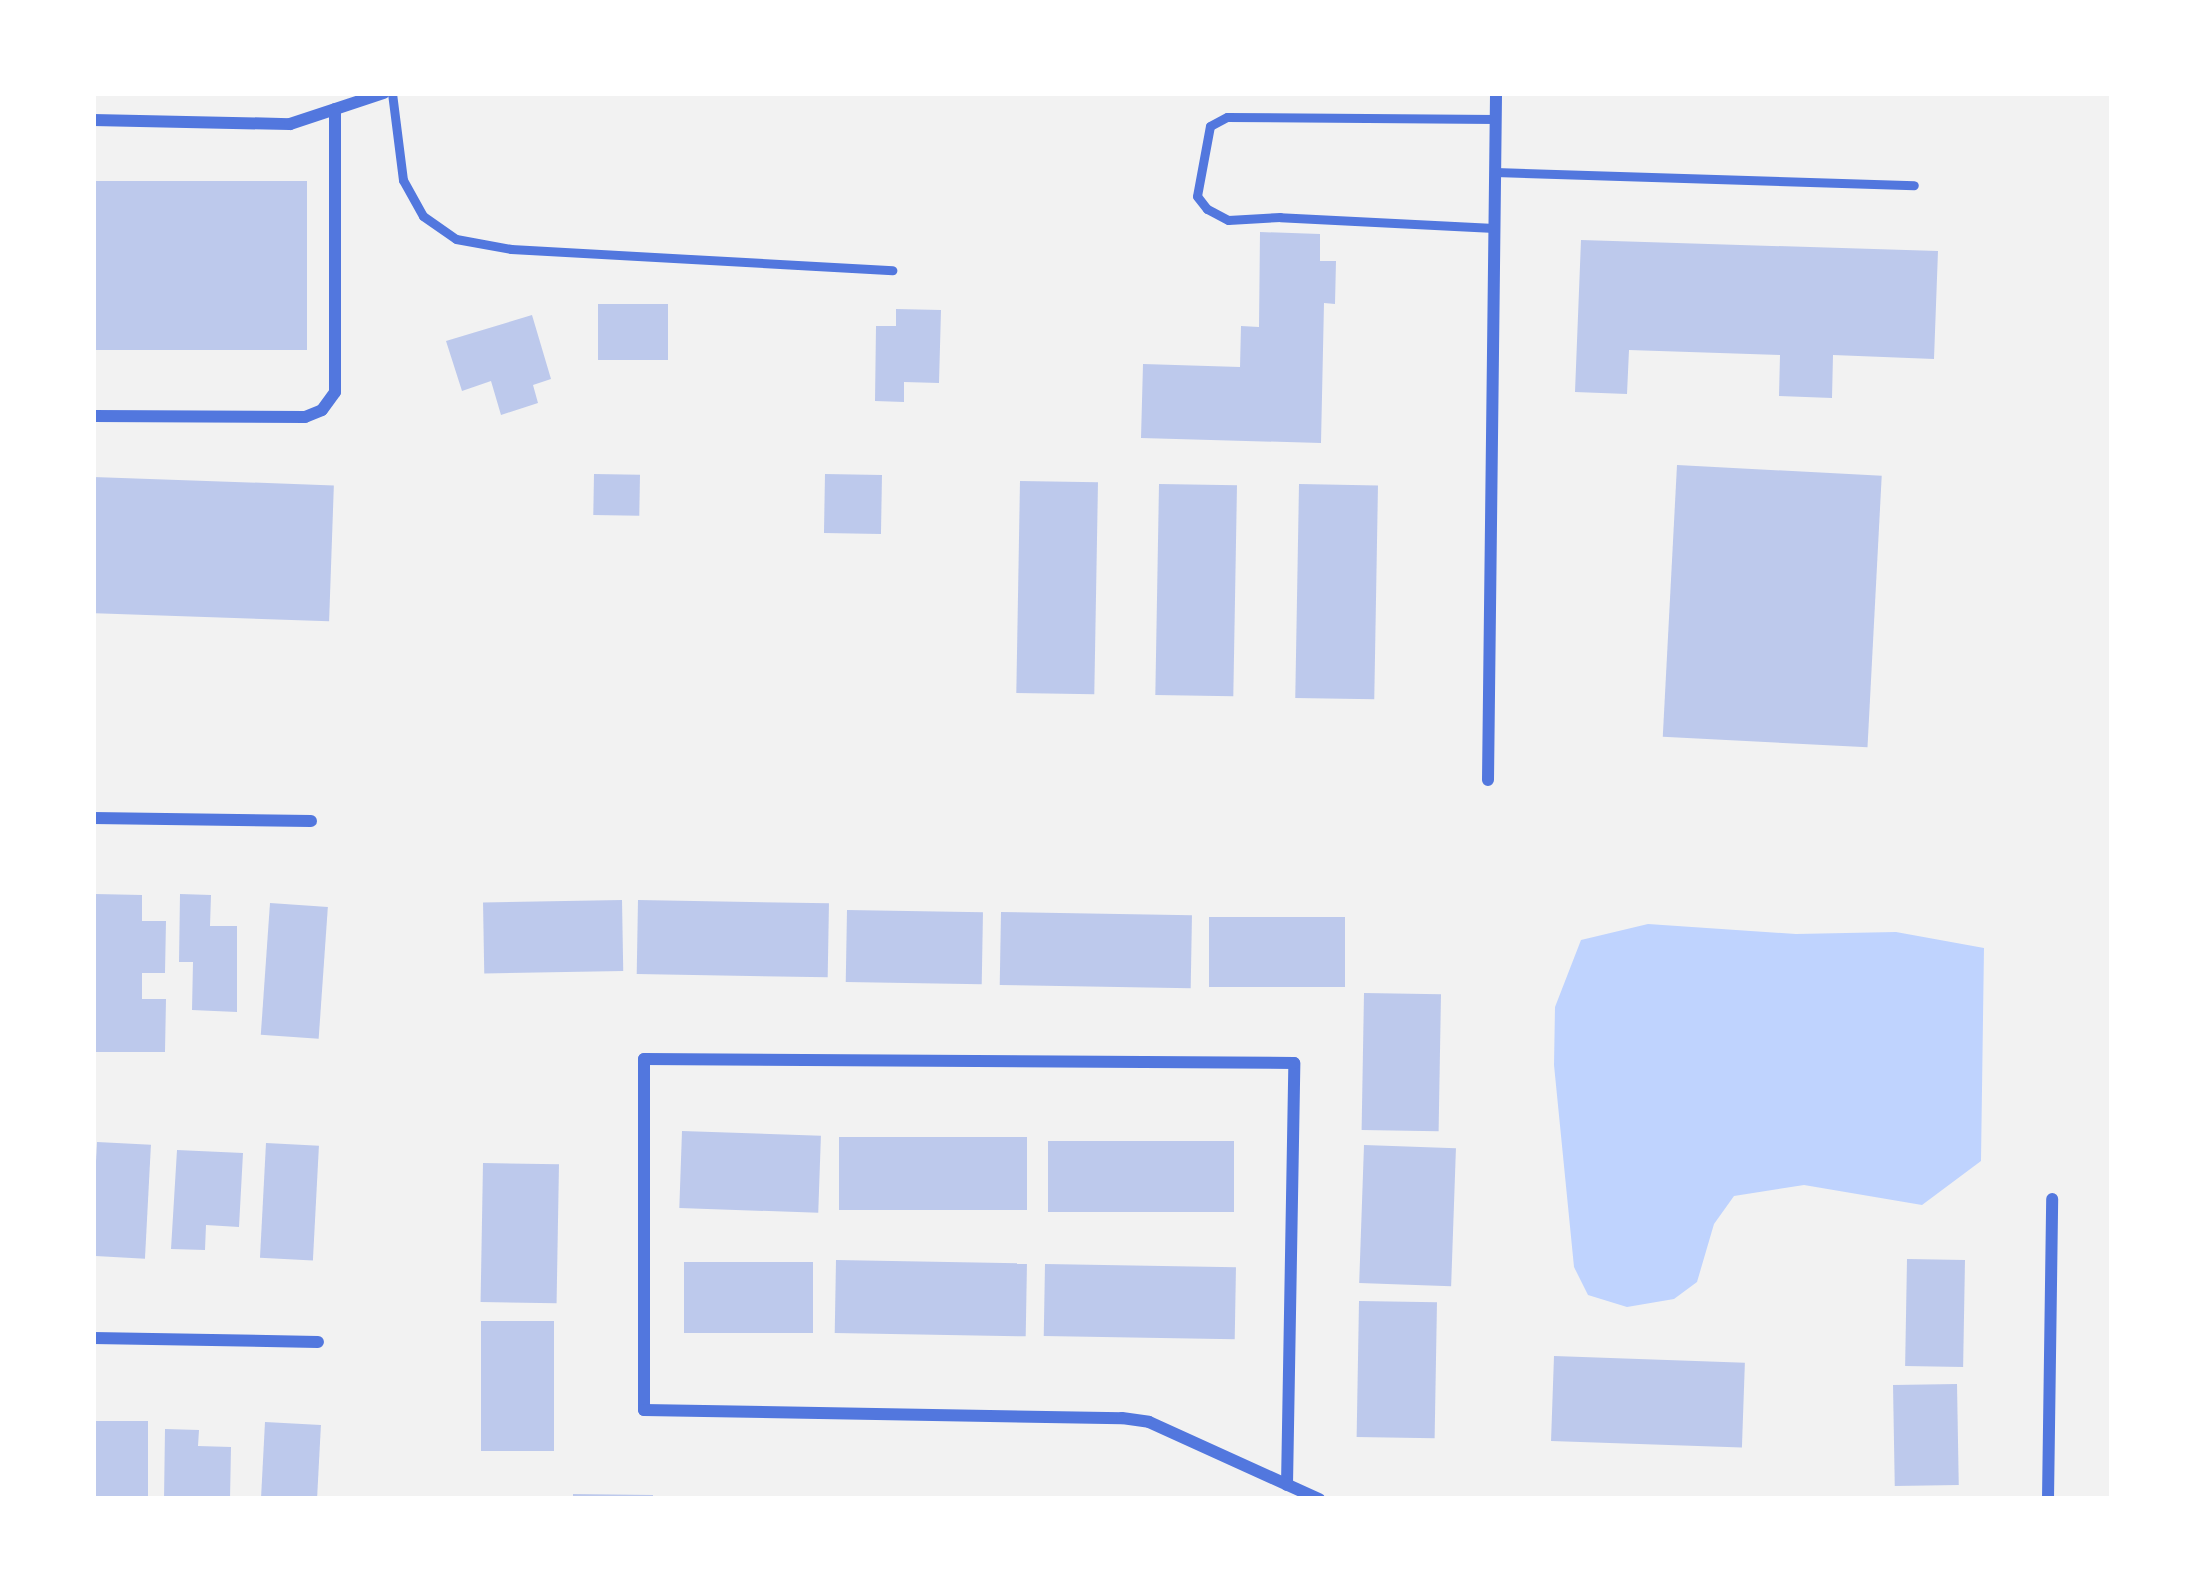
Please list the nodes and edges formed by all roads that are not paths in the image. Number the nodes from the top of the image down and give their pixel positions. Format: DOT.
graph roads {
  1 [pos="388,93"];
  2 [pos="1496,93"];
  3 [pos="335,109"];
  4 [pos="1496,119"];
  5 [pos="93,120"];
  6 [pos="1495,172"];
  7 [pos="1914,185"];
  8 [pos="1495,228"];
  9 [pos="892,270"];
  10 [pos="93,416"];
  11 [pos="1488,780"];
  12 [pos="93,818"];
  13 [pos="310,821"];
  14 [pos="2052,1199"];
  15 [pos="93,1338"];
  16 [pos="318,1342"];
  17 [pos="1287,1484"];
  18 [pos="1319,1499"];
  19 [pos="2048,1499"];
  1 -- 3 [label="street"];
  1 -- 9 [label="lane"];
  2 -- 4 [label="street"];
  3 -- 5 [label="street"];
  3 -- 10 [label="street"];
  4 -- 6 [label="street"];
  4 -- 8 [label="lane"];
  6 -- 7 [label="lane"];
  6 -- 8 [label="street"];
  8 -- 11 [label="street"];
  12 -- 13 [label="street"];
  14 -- 19 [label="street"];
  15 -- 16 [label="street"];
  17 -- 17 [label="street"];
  17 -- 18 [label="street"];
}
